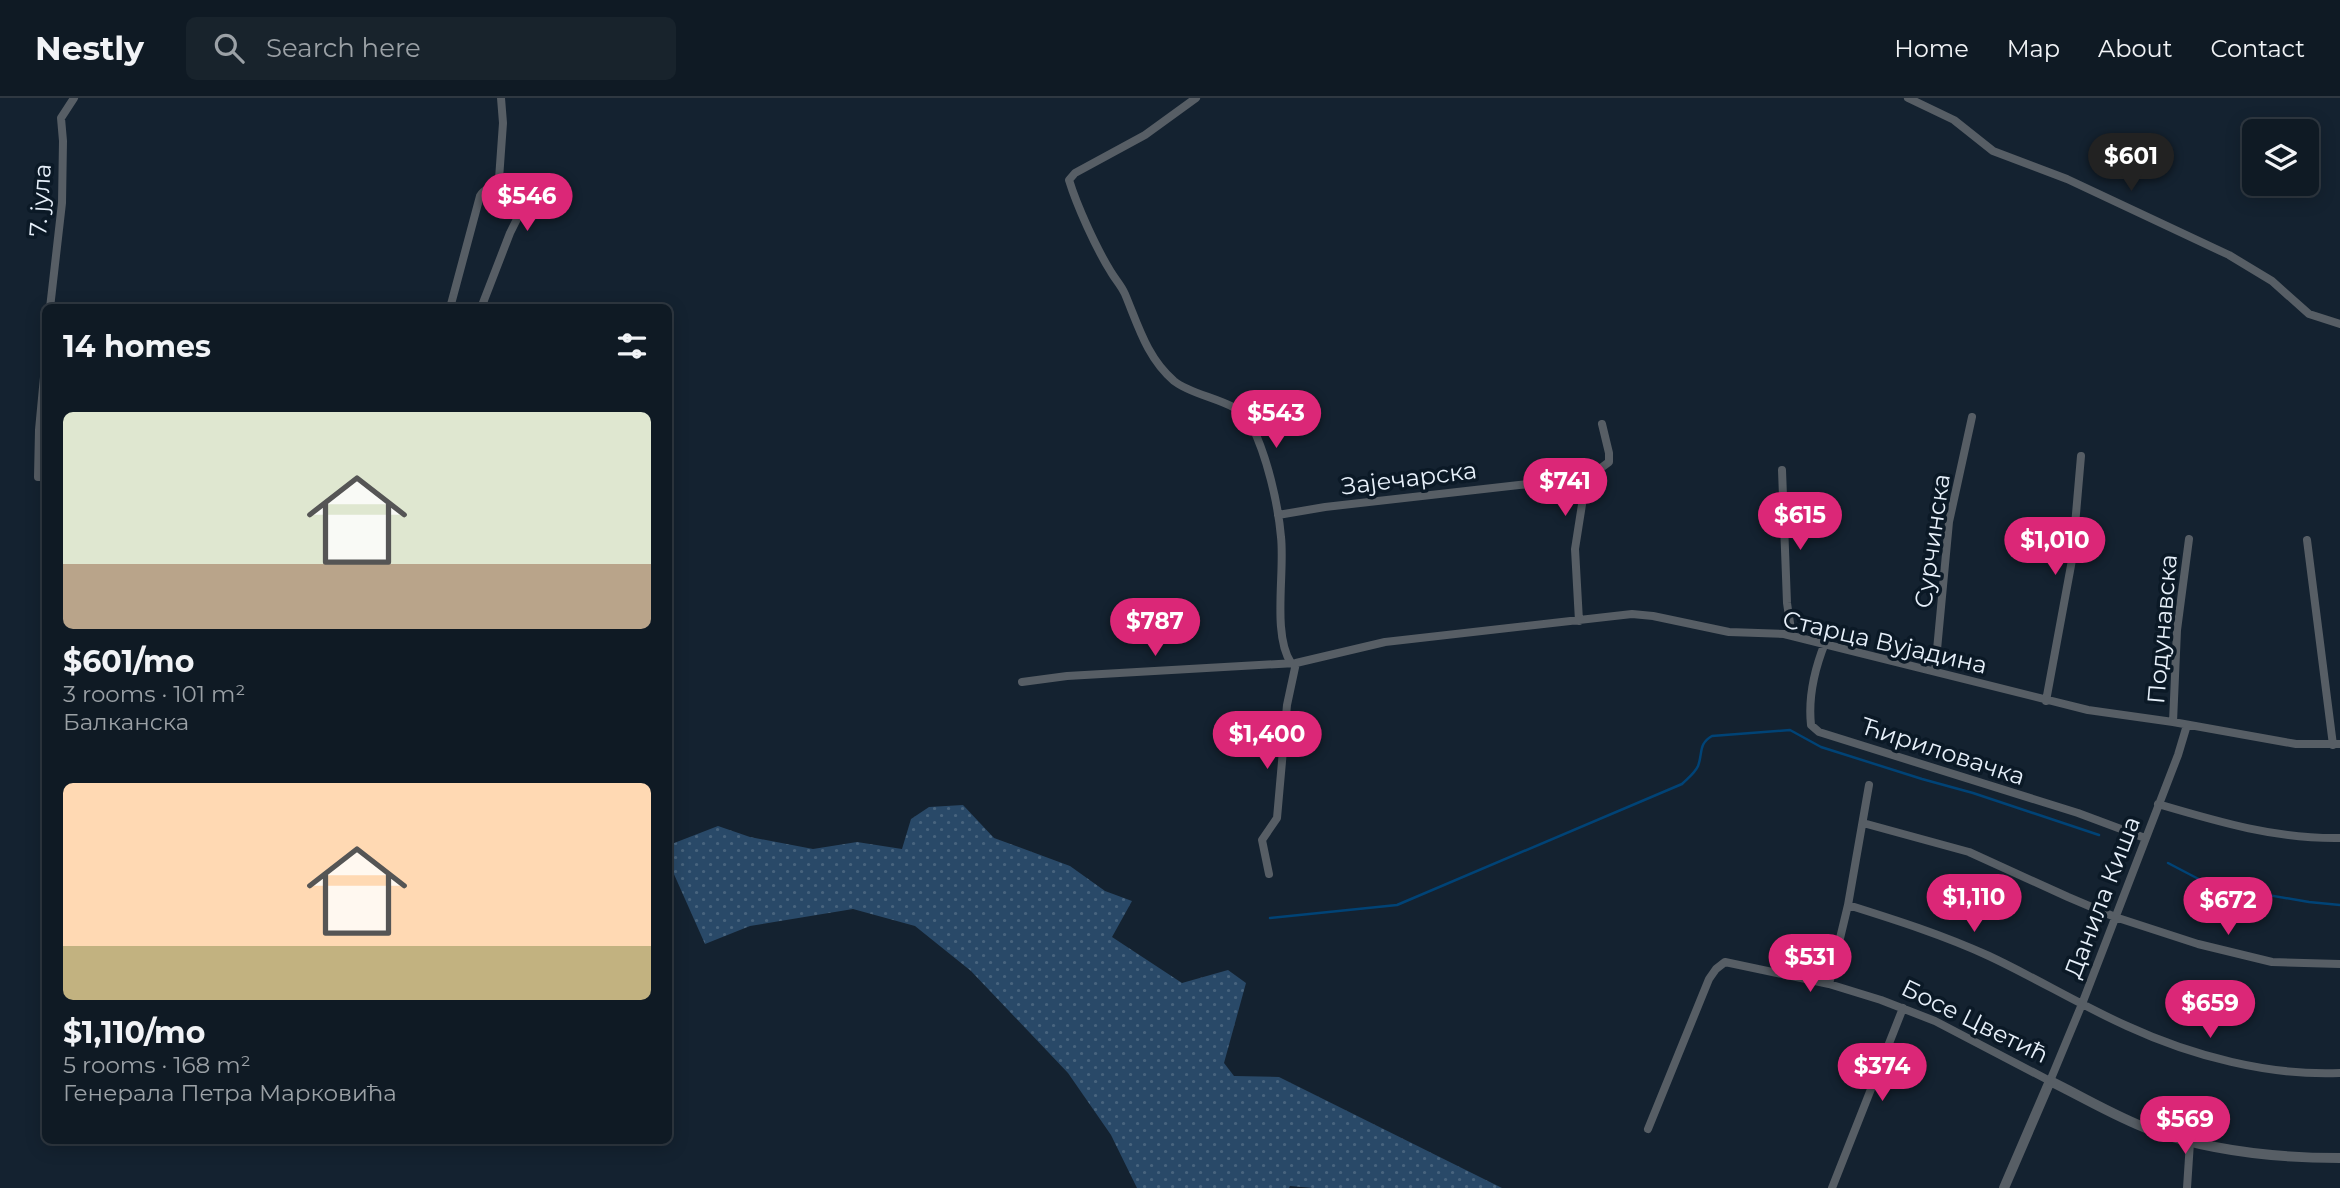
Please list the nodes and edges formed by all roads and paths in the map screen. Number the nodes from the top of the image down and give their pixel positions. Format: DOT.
graph roads {
  1 [pos="74,98"];
  2 [pos="500,98"];
  3 [pos="1196,98"];
  4 [pos="1908,98"];
  5 [pos="497,184"];
  6 [pos="50,304"];
  7 [pos="451,304"];
  8 [pos="483,304"];
  9 [pos="2340,324"];
  10 [pos="42,398"];
  11 [pos="1972,417"];
  12 [pos="1602,424"];
  13 [pos="2081,456"];
  14 [pos="1782,470"];
  15 [pos="42,477"];
  16 [pos="1587,479"];
  17 [pos="1278,515"];
  18 [pos="2189,539"];
  19 [pos="2307,540"];
  20 [pos="1579,621"];
  21 [pos="1792,636"];
  22 [pos="1825,643"];
  23 [pos="1293,663"];
  24 [pos="1935,671"];
  25 [pos="1022,682"];
  26 [pos="2046,701"];
  27 [pos="2173,722"];
  28 [pos="2188,725"];
  29 [pos="2337,745"];
  30 [pos="1869,785"];
  31 [pos="2158,804"];
  32 [pos="1863,823"];
  33 [pos="2145,838"];
  34 [pos="2340,838"];
  35 [pos="1269,874"];
  36 [pos="1848,905"];
  37 [pos="2115,917"];
  38 [pos="2340,964"];
  39 [pos="1829,984"];
  40 [pos="2082,1004"];
  41 [pos="1903,1008"];
  42 [pos="2340,1073"];
  43 [pos="2050,1081"];
  44 [pos="1648,1129"];
  45 [pos="2190,1142"];
  46 [pos="2340,1158"];
  47 [pos="1832,1188"];
  48 [pos="2004,1188"];
  49 [pos="2187,1188"];
  1 -- 6 [label="street, 7. јула"];
  2 -- 5 [label="street"];
  3 -- 17 [label="street"];
  4 -- 9 [label="street"];
  5 -- 7 [label="street"];
  5 -- 8 [label="street"];
  10 -- 15 [label="street"];
  11 -- 24 [label="street, Сурчинска"];
  12 -- 16 [label="street"];
  13 -- 26 [label="street"];
  14 -- 21 [label="street"];
  16 -- 17 [label="street, Зајечарска"];
  16 -- 20 [label="street"];
  17 -- 23 [label="street"];
  18 -- 27 [label="street, Подунавска"];
  19 -- 29 [label="street"];
  20 -- 21 [label="street, Старца Вујадина"];
  20 -- 23 [label="street, Старца Вујадина"];
  21 -- 22 [label="street, Старца Вујадина"];
  22 -- 24 [label="street, Старца Вујадина"];
  22 -- 33 [label="street, Ћириловачка"];
  23 -- 25 [label="street, Старца Вујадина"];
  23 -- 35 [label="street"];
  24 -- 26 [label="street, Старца Вујадина"];
  26 -- 27 [label="street, Старца Вујадина"];
  27 -- 28 [label="street, Старца Вујадина"];
  28 -- 29 [label="street, Старца Вујадина"];
  28 -- 31 [label="street, Данила Киша"];
  30 -- 32 [label="street"];
  31 -- 33 [label="street, Данила Киша"];
  31 -- 34 [label="street"];
  32 -- 36 [label="street"];
  32 -- 37 [label="street"];
  33 -- 37 [label="street, Данила Киша"];
  36 -- 39 [label="street"];
  36 -- 40 [label="street"];
  37 -- 38 [label="street"];
  37 -- 40 [label="street, Данила Киша"];
  39 -- 41 [label="street, Босе Цветић"];
  39 -- 44 [label="street, Босе Цветић"];
  40 -- 42 [label="street"];
  40 -- 43 [label="street, Данила Киша"];
  41 -- 43 [label="street, Босе Цветић"];
  41 -- 47 [label="street"];
  43 -- 45 [label="street, Босе Цветић"];
  43 -- 48 [label="street"];
  45 -- 46 [label="street, Босе Цветић"];
  45 -- 49 [label="street"];
}
